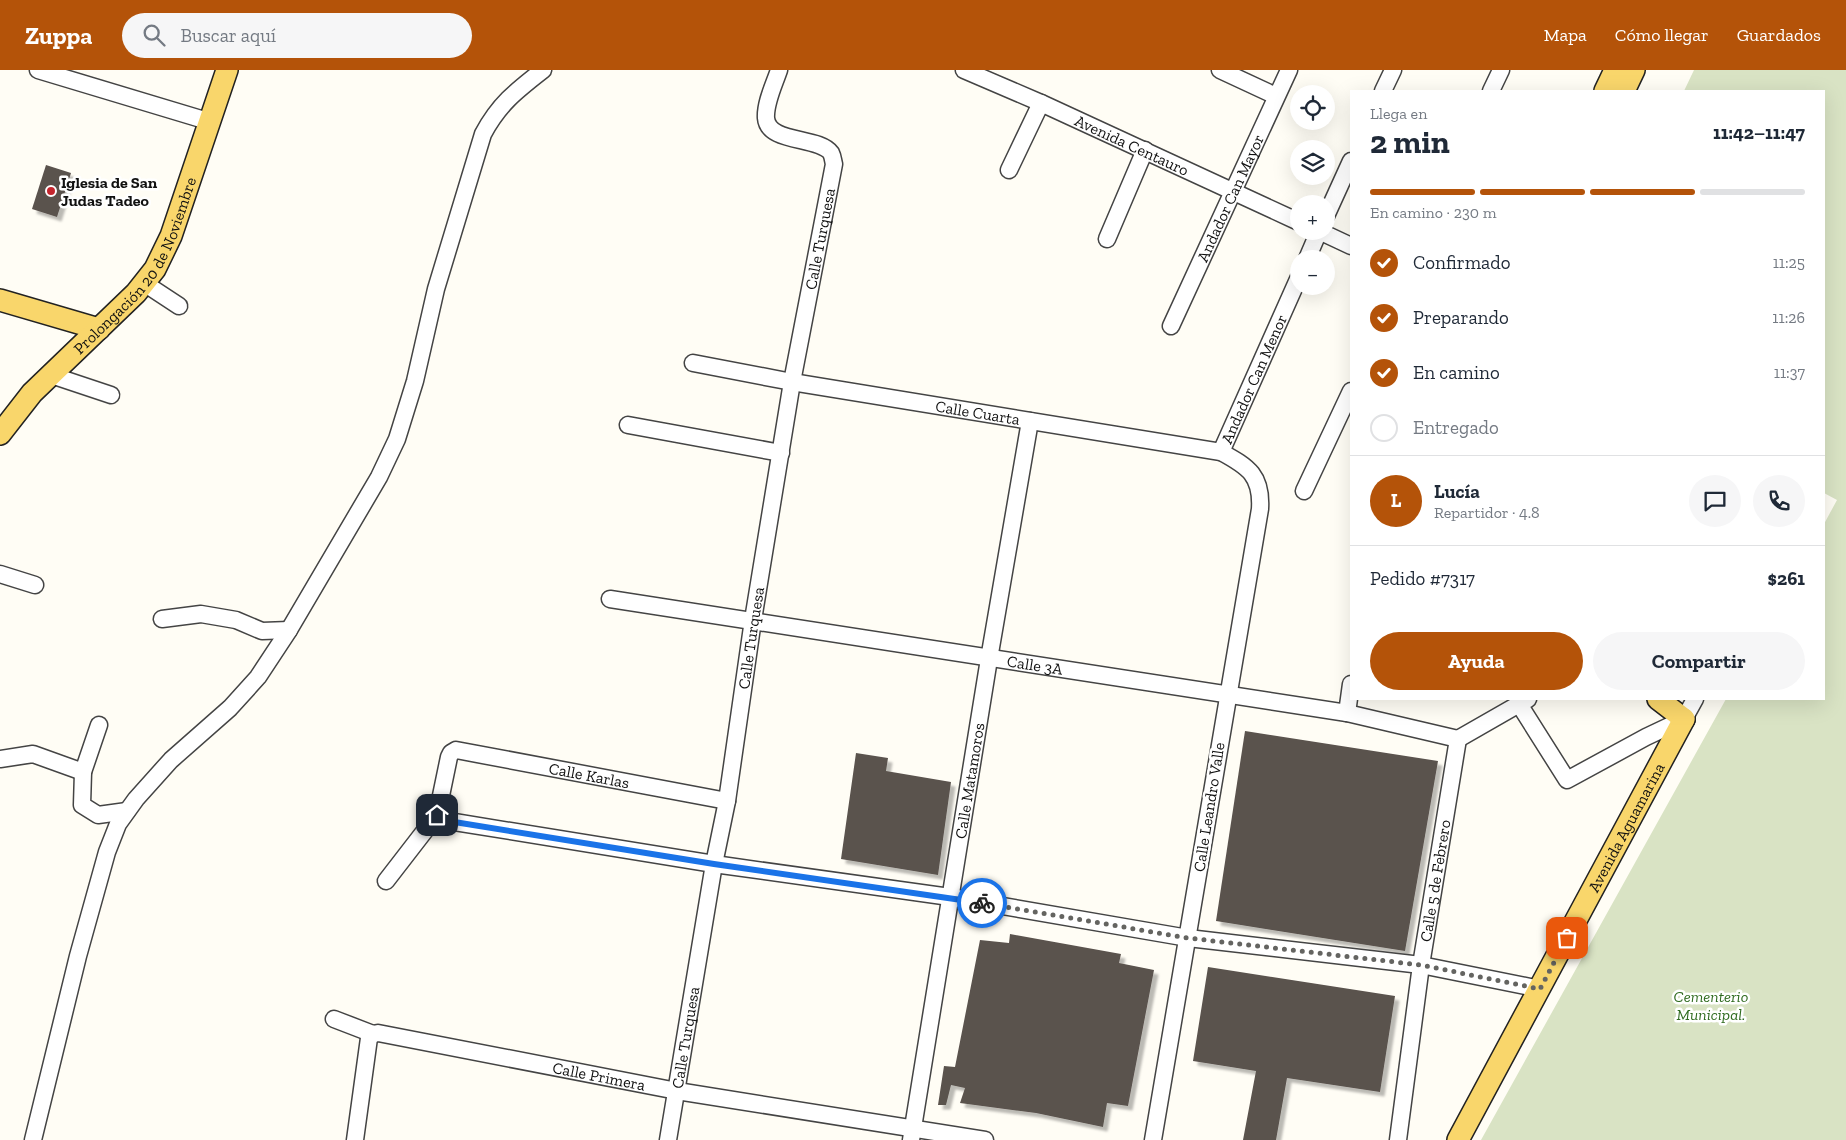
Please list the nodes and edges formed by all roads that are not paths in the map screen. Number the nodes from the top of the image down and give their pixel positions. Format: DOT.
graph roads {
  1 [pos="38,70"];
  2 [pos="228,70"];
  3 [pos="543,70"];
  4 [pos="780,70"];
  5 [pos="964,70"];
  6 [pos="1220,70"];
  7 [pos="1288,70"];
  8 [pos="1393,70"];
  9 [pos="1501,70"];
  10 [pos="1615,70"];
  11 [pos="1634,70"];
  12 [pos="1383,90"];
  13 [pos="1492,90"];
  14 [pos="1605,90"];
  15 [pos="1624,90"];
  16 [pos="1276,96"];
  17 [pos="1041,103"];
  18 [pos="211,122"];
  19 [pos="1145,150"];
  20 [pos="1350,163"];
  21 [pos="1009,170"];
  22 [pos="1233,192"];
  23 [pos="1335,196"];
  24 [pos="1290,218"];
  25 [pos="1335,238"];
  26 [pos="1107,239"];
  27 [pos="1350,246"];
  28 [pos="144,283"];
  29 [pos="1291,295"];
  30 [pos="0,300"];
  31 [pos="179,306"];
  32 [pos="1170,326"];
  33 [pos="99,329"];
  34 [pos="693,363"];
  35 [pos="51,375"];
  36 [pos="792,382"];
  37 [pos="1350,393"];
  38 [pos="111,395"];
  39 [pos="1030,421"];
  40 [pos="628,425"];
  41 [pos="0,434"];
  42 [pos="1221,452"];
  43 [pos="781,453"];
  44 [pos="1253,476"];
  45 [pos="1304,491"];
  46 [pos="0,574"];
  47 [pos="35,585"];
  48 [pos="610,599"];
  49 [pos="162,619"];
  50 [pos="753,620"];
  51 [pos="289,630"];
  52 [pos="989,659"];
  53 [pos="1350,691"];
  54 [pos="1228,693"];
  55 [pos="1660,700"];
  56 [pos="1693,700"];
  57 [pos="1524,701"];
  58 [pos="1681,709"];
  59 [pos="1347,713"];
  60 [pos="99,724"];
  61 [pos="1458,739"];
  62 [pos="0,758"];
  63 [pos="83,772"];
  64 [pos="727,801"];
  65 [pos="127,811"];
  66 [pos="437,815"];
  67 [pos="714,864"];
  68 [pos="386,881"];
  69 [pos="950,897"];
  70 [pos="1188,938"];
  71 [pos="1421,965"];
  72 [pos="1540,989"];
  73 [pos="334,1019"];
  74 [pos="373,1034"];
  75 [pos="677,1091"];
  76 [pos="912,1134"];
  77 [pos="33,1140"];
  78 [pos="355,1140"];
  79 [pos="668,1140"];
  80 [pos="985,1140"];
  81 [pos="1153,1140"];
  82 [pos="1398,1140"];
  83 [pos="1458,1140"];
  1 -- 18 [label="street"];
  2 -- 18 [label="main road, Prolongación 20 de Noviembre"];
  3 -- 51 [label="street"];
  4 -- 36 [label="street, Calle Turquesa"];
  5 -- 17 [label="street, Avenida Centauro"];
  6 -- 16 [label="street"];
  7 -- 16 [label="street, Andador Can Mayor"];
  8 -- 12 [label="street"];
  9 -- 13 [label="street"];
  10 -- 14 [label="main road"];
  11 -- 15 [label="main road"];
  16 -- 22 [label="street, Andador Can Mayor"];
  17 -- 19 [label="street, Avenida Centauro"];
  17 -- 21 [label="street"];
  18 -- 28 [label="main road, Prolongación 20 de Noviembre"];
  19 -- 22 [label="street, Avenida Centauro"];
  19 -- 26 [label="street"];
  20 -- 23 [label="street"];
  22 -- 24 [label="street, Avenida Centauro"];
  22 -- 32 [label="street, Andador Can Mayor"];
  25 -- 27 [label="street"];
  28 -- 31 [label="street"];
  28 -- 33 [label="main road, Prolongación 20 de Noviembre"];
  29 -- 42 [label="street, Andador Can Menor"];
  30 -- 33 [label="main road"];
  33 -- 35 [label="main road, Prolongación 20 de Noviembre"];
  34 -- 36 [label="street, Calle Cuarta"];
  35 -- 38 [label="street"];
  35 -- 41 [label="main road, Prolongación 20 de Noviembre"];
  36 -- 39 [label="street, Calle Cuarta"];
  36 -- 43 [label="street, Calle Turquesa"];
  37 -- 45 [label="street"];
  39 -- 42 [label="street, Calle Cuarta"];
  39 -- 52 [label="street, Calle Matamoros"];
  40 -- 43 [label="street"];
  42 -- 44 [label="street, Calle Cuarta"];
  43 -- 50 [label="street, Calle Turquesa"];
  44 -- 54 [label="street, Calle Leandro Valle"];
  46 -- 47 [label="street"];
  48 -- 50 [label="street, Calle 3A"];
  49 -- 51 [label="street"];
  50 -- 52 [label="street, Calle 3A"];
  50 -- 64 [label="street, Calle Turquesa"];
  51 -- 65 [label="street"];
  52 -- 54 [label="street, Calle 3A"];
  52 -- 69 [label="street, Calle Matamoros"];
  53 -- 59 [label="street"];
  54 -- 59 [label="street, Calle 3A"];
  54 -- 70 [label="street, Calle Leandro Valle"];
  55 -- 58 [label="main road"];
  56 -- 58 [label="street, Avenida Aguamarina"];
  57 -- 58 [label="street"];
  57 -- 61 [label="street"];
  58 -- 72 [label="main road, Avenida Aguamarina"];
  59 -- 61 [label="street, Calle 3A"];
  60 -- 63 [label="street"];
  61 -- 71 [label="street, Calle 5 de Febrero"];
  62 -- 63 [label="street"];
  63 -- 65 [label="street"];
  64 -- 66 [label="street, Calle Karlas"];
  64 -- 67 [label="street, Calle Turquesa"];
  65 -- 77 [label="street"];
  66 -- 67 [label="street"];
  66 -- 68 [label="street"];
  67 -- 69 [label="street"];
  67 -- 75 [label="street, Calle Turquesa"];
  69 -- 70 [label="street"];
  69 -- 76 [label="street, Calle Matamoros"];
  70 -- 71 [label="street"];
  70 -- 81 [label="street, Calle Leandro Valle"];
  71 -- 72 [label="street"];
  71 -- 82 [label="street, Calle 5 de Febrero"];
  72 -- 83 [label="main road, Avenida Aguamarina"];
  73 -- 74 [label="street, Calle Primera"];
  74 -- 75 [label="street, Calle Primera"];
  74 -- 78 [label="street"];
  75 -- 76 [label="street, Calle Primera"];
  75 -- 79 [label="street, Calle Turquesa"];
  76 -- 80 [label="street, Calle Primera"];
}
